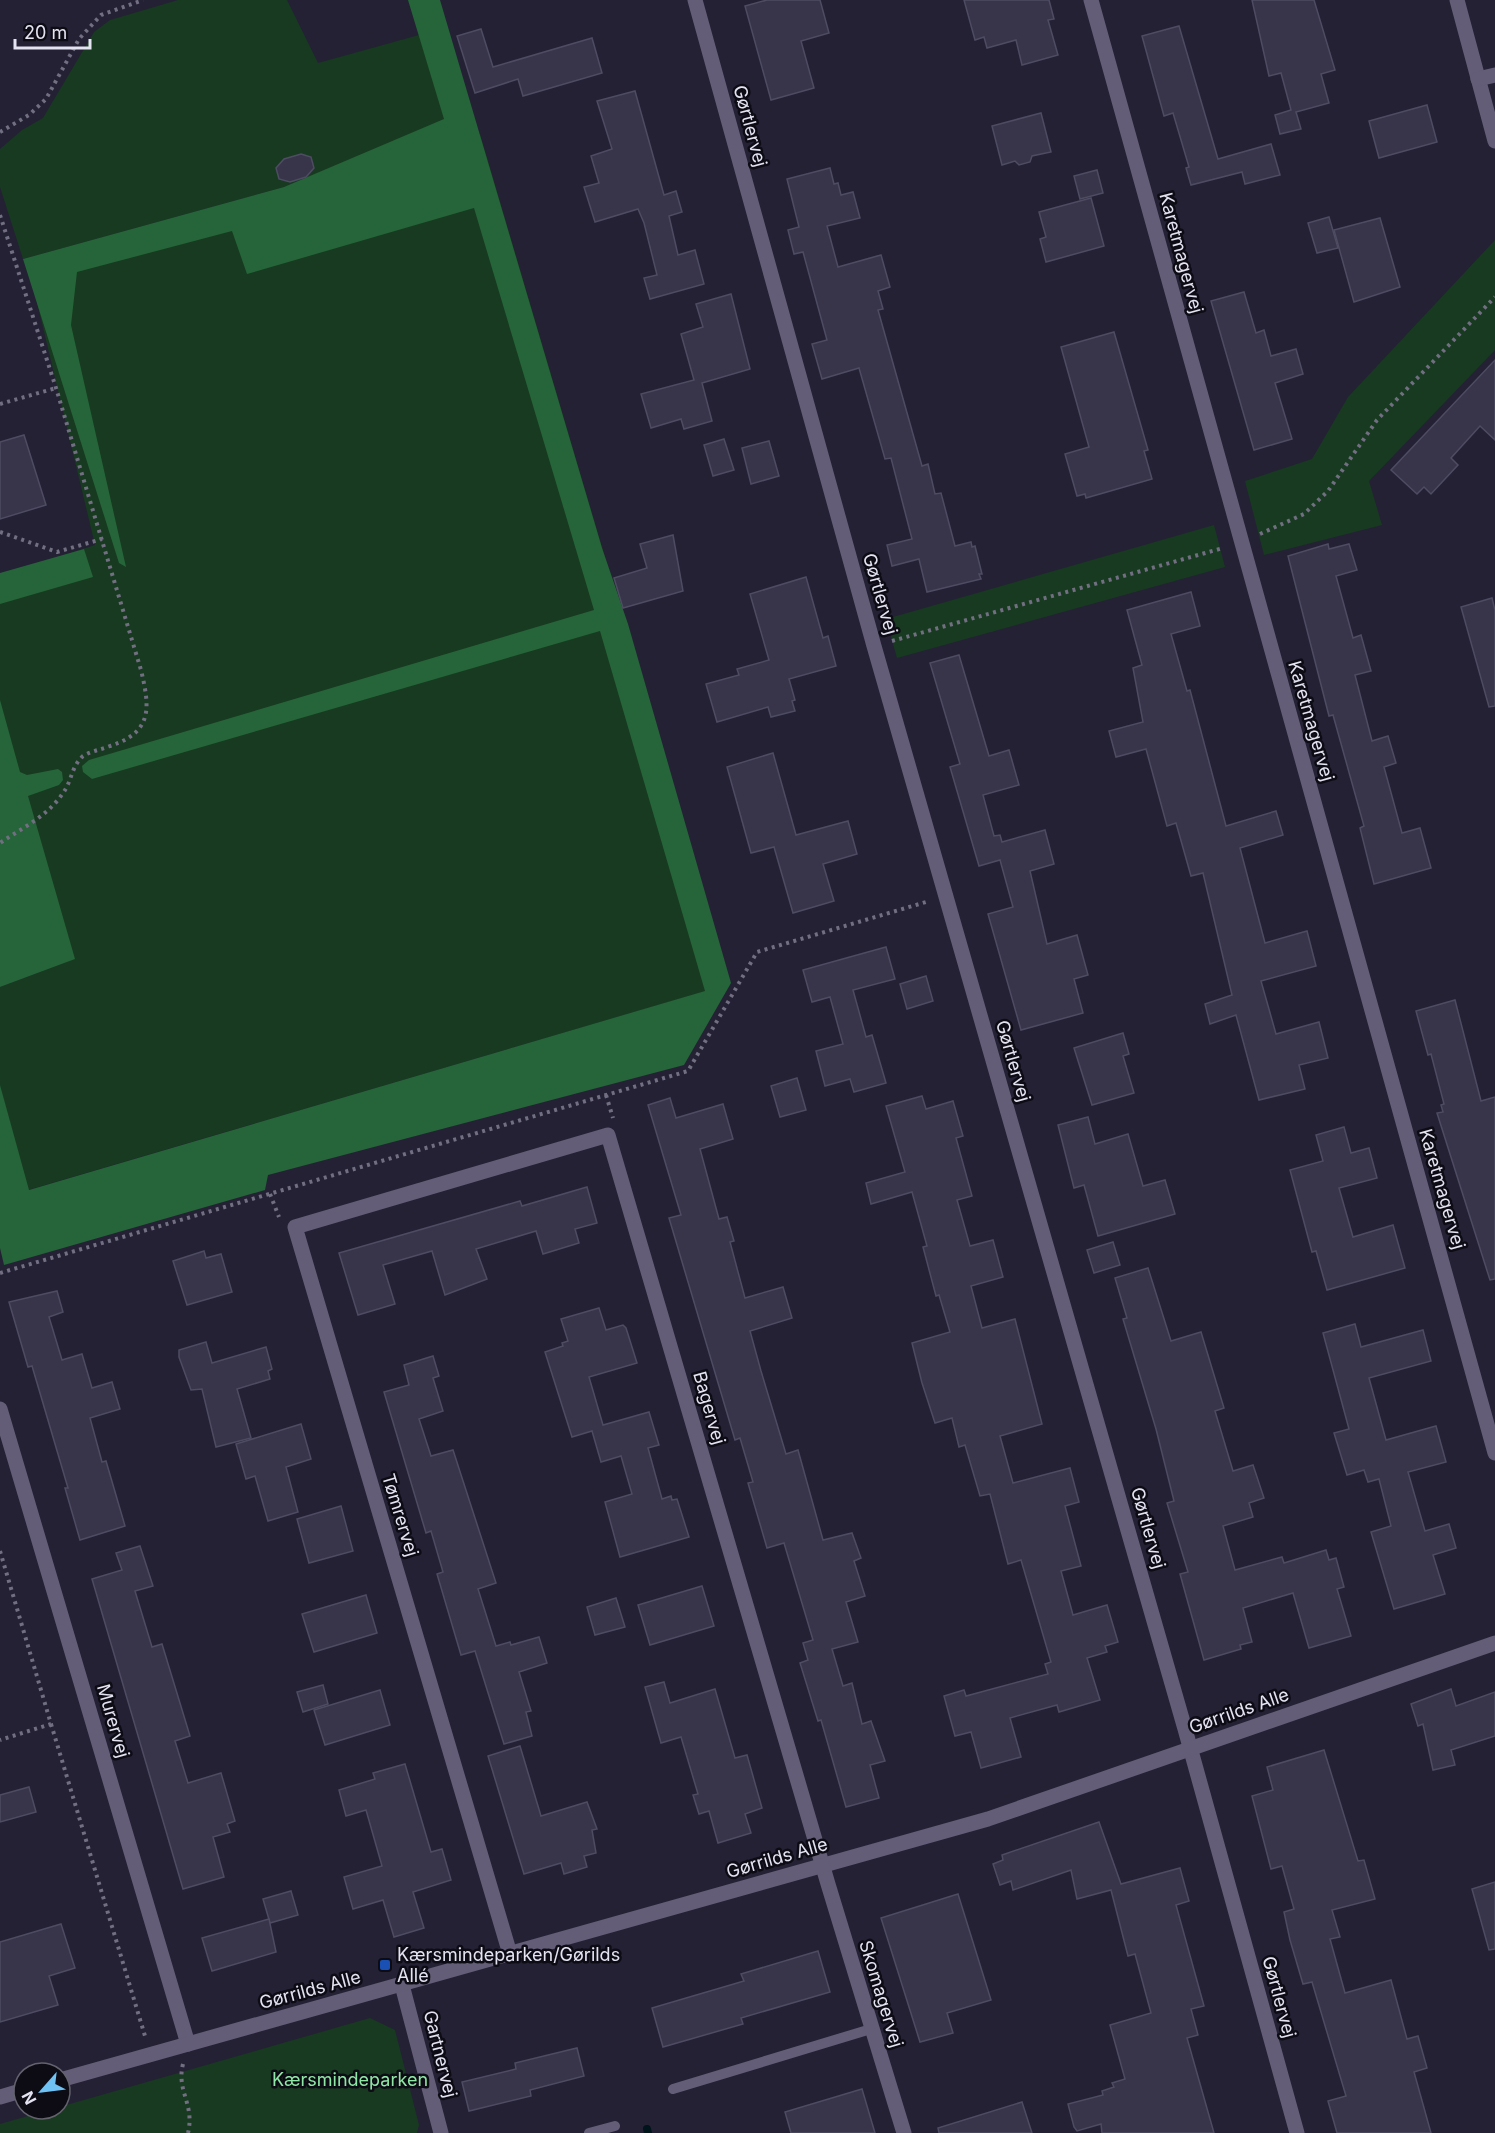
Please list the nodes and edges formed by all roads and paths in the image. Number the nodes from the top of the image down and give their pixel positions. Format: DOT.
graph roads {
  1 [pos="143,0"];
  2 [pos="695,0"];
  3 [pos="1091,0"];
  4 [pos="1457,0"];
  5 [pos="1495,75"];
  6 [pos="1478,79"];
  7 [pos="0,132"];
  8 [pos="1495,141"];
  9 [pos="0,215"];
  10 [pos="56,388"];
  11 [pos="0,404"];
  12 [pos="0,531"];
  13 [pos="102,539"];
  14 [pos="0,843"];
  15 [pos="945,896"];
  16 [pos="606,1095"];
  17 [pos="614,1121"];
  18 [pos="436,1186"];
  19 [pos="0,1273"];
  20 [pos="0,1409"];
  21 [pos="1495,1453"];
  22 [pos="0,1551"];
  23 [pos="1495,1643"];
  24 [pos="51,1724"];
  25 [pos="0,1740"];
  26 [pos="1191,1748"];
  27 [pos="823,1865"];
  28 [pos="510,1954"];
  29 [pos="402,1985"];
  30 [pos="871,2028"];
  31 [pos="188,2044"];
  32 [pos="151,2054"];
  33 [pos="72,2077"];
  34 [pos="673,2089"];
  35 [pos="615,2126"];
  36 [pos="188,2133"];
  37 [pos="441,2133"];
  38 [pos="589,2133"];
  39 [pos="904,2133"];
  40 [pos="1297,2133"];
  1 -- 7 [label="path"];
  2 -- 15 [label="street, Gørtlervej"];
  3 -- 21 [label="street, Karetmagervej"];
  4 -- 6 [label="street"];
  5 -- 6 [label="street"];
  6 -- 8 [label="street"];
  9 -- 10 [label="path"];
  10 -- 11 [label="path"];
  10 -- 13 [label="path"];
  12 -- 13 [label="path"];
  13 -- 14 [label="path"];
  15 -- 16 [label="path"];
  15 -- 26 [label="street, Gørtlervej"];
  16 -- 17 [label="path"];
  16 -- 19 [label="path"];
  18 -- 27 [label="street, Bagervej"];
  18 -- 28 [label="street, Tømrervej"];
  20 -- 31 [label="street, Murervej"];
  22 -- 24 [label="path"];
  23 -- 26 [label="street, Gørrilds Alle"];
  24 -- 25 [label="path"];
  24 -- 32 [label="path"];
  26 -- 27 [label="street, Gørrilds Alle"];
  26 -- 40 [label="street, Gørtlervej"];
  27 -- 28 [label="street, Gørrilds Alle"];
  27 -- 30 [label="street, Skomagervej"];
  28 -- 29 [label="street, Gørrilds Alle"];
  29 -- 31 [label="street, Gørrilds Alle"];
  29 -- 37 [label="street, Gartnervej"];
  30 -- 34 [label="lane"];
  30 -- 39 [label="street, Skomagervej"];
  31 -- 32 [label="street, Gørrilds Alle"];
  31 -- 36 [label="path"];
  32 -- 33 [label="street, Gørrilds Alle"];
  35 -- 38 [label="lane"];
}
